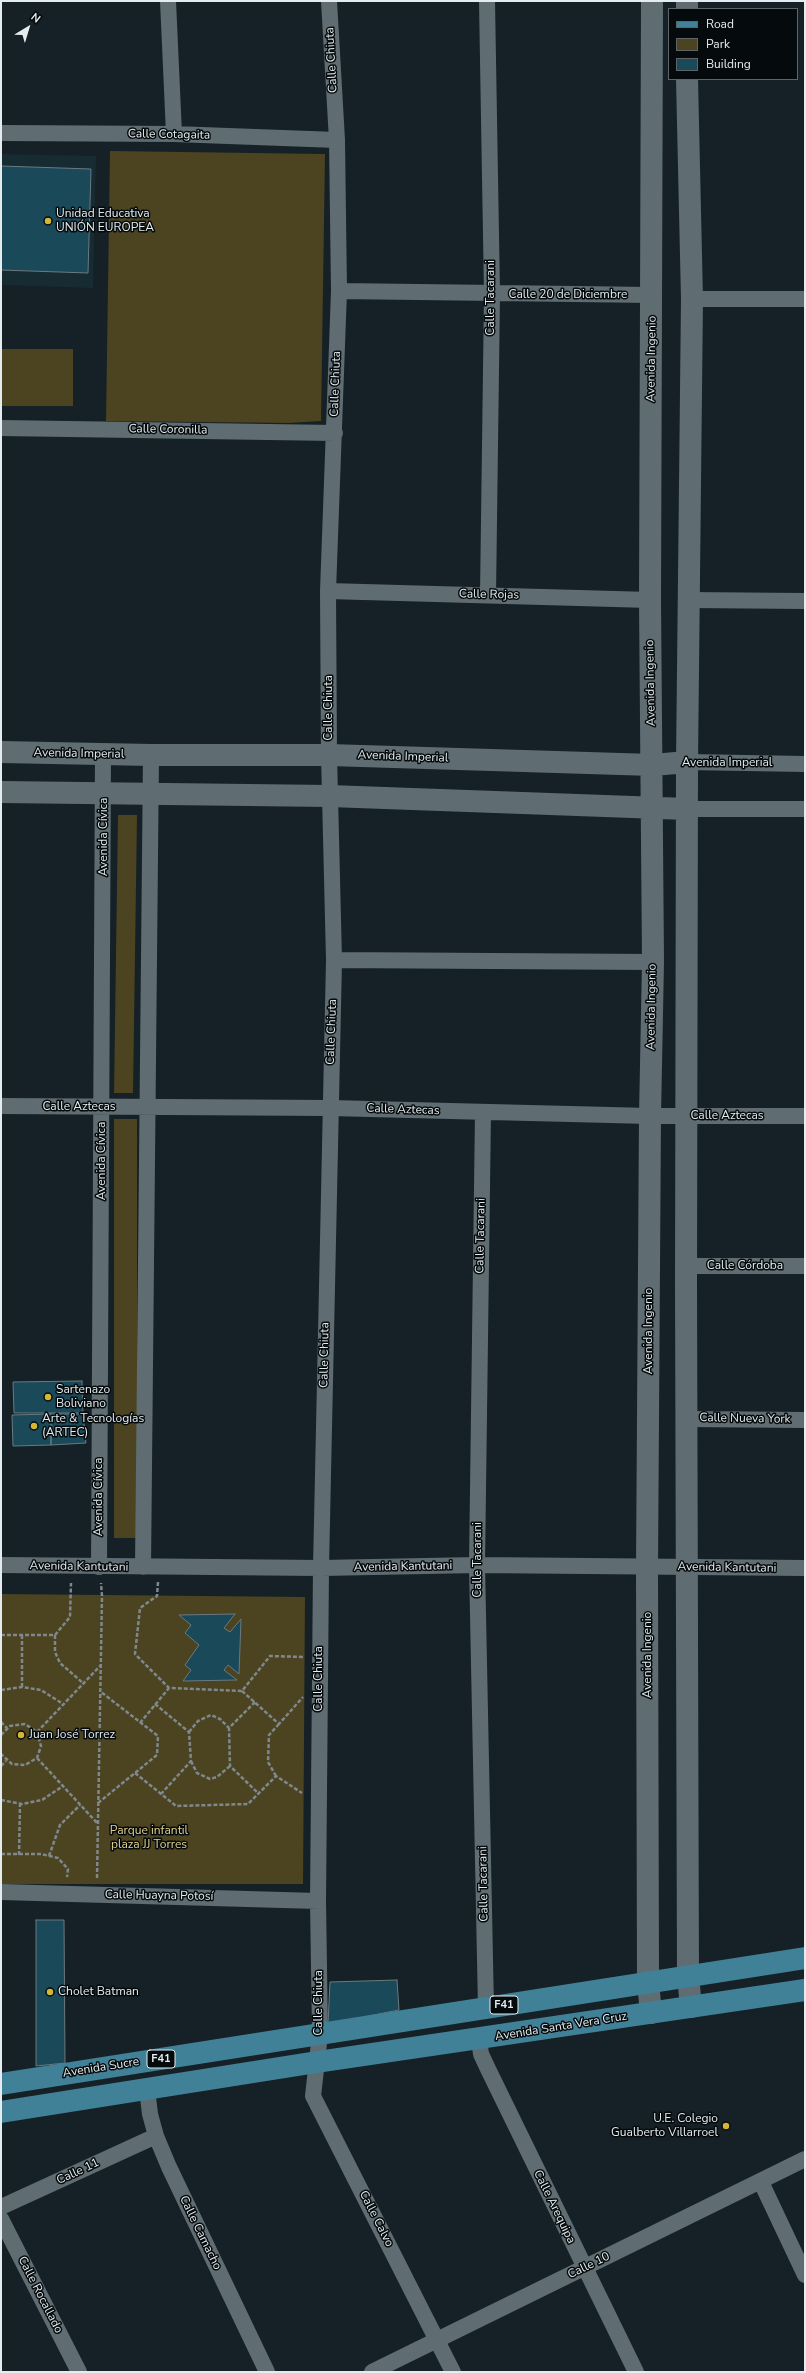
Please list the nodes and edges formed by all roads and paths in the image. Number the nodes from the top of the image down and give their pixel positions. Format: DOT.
graph roads {
  1 [pos="168,1"];
  2 [pos="329,1"];
  3 [pos="487,1"];
  4 [pos="652,1"];
  5 [pos="687,80"];
  6 [pos="1,133"];
  7 [pos="174,134"];
  8 [pos="337,140"];
  9 [pos="339,291"];
  10 [pos="492,294"];
  11 [pos="652,295"];
  12 [pos="692,299"];
  13 [pos="805,299"];
  14 [pos="1,428"];
  15 [pos="335,433"];
  16 [pos="328,592"];
  17 [pos="488,595"];
  18 [pos="650,600"];
  19 [pos="688,600"];
  20 [pos="805,601"];
  21 [pos="1,752"];
  22 [pos="103,754"];
  23 [pos="329,755"];
  24 [pos="152,756"];
  25 [pos="687,762"];
  26 [pos="805,764"];
  27 [pos="652,765"];
  28 [pos="1,792"];
  29 [pos="104,793"];
  30 [pos="150,794"];
  31 [pos="330,796"];
  32 [pos="652,809"];
  33 [pos="805,809"];
  34 [pos="687,810"];
  35 [pos="334,960"];
  36 [pos="653,962"];
  37 [pos="1,1106"];
  38 [pos="147,1106"];
  39 [pos="102,1108"];
  40 [pos="330,1108"];
  41 [pos="483,1112"];
  42 [pos="650,1116"];
  43 [pos="687,1116"];
  44 [pos="805,1116"];
  45 [pos="686,1266"];
  46 [pos="805,1266"];
  47 [pos="686,1419"];
  48 [pos="805,1420"];
  49 [pos="1,1565"];
  50 [pos="478,1565"];
  51 [pos="73,1566"];
  52 [pos="99,1567"];
  53 [pos="151,1567"];
  54 [pos="647,1567"];
  55 [pos="686,1567"];
  56 [pos="320,1568"];
  57 [pos="805,1568"];
  58 [pos="55,1635"];
  59 [pos="1,1636"];
  60 [pos="22,1636"];
  61 [pos="320,1657"];
  62 [pos="101,1665"];
  63 [pos="83,1683"];
  64 [pos="22,1687"];
  65 [pos="169,1688"];
  66 [pos="1,1690"];
  67 [pos="242,1691"];
  68 [pos="100,1692"];
  69 [pos="319,1696"];
  70 [pos="255,1702"];
  71 [pos="63,1704"];
  72 [pos="156,1704"];
  73 [pos="1,1722"];
  74 [pos="140,1723"];
  75 [pos="279,1724"];
  76 [pos="7,1728"];
  77 [pos="229,1728"];
  78 [pos="37,1732"];
  79 [pos="189,1732"];
  80 [pos="1,1735"];
  81 [pos="1,1754"];
  82 [pos="37,1758"];
  83 [pos="6,1761"];
  84 [pos="191,1761"];
  85 [pos="1,1766"];
  86 [pos="230,1766"];
  87 [pos="135,1773"];
  88 [pos="276,1776"];
  89 [pos="63,1786"];
  90 [pos="161,1794"];
  91 [pos="259,1794"];
  92 [pos="318,1795"];
  93 [pos="1,1800"];
  94 [pos="98,1803"];
  95 [pos="20,1804"];
  96 [pos="80,1805"];
  97 [pos="98,1824"];
  98 [pos="1,1854"];
  99 [pos="19,1855"];
  100 [pos="49,1856"];
  101 [pos="1,1892"];
  102 [pos="67,1894"];
  103 [pos="96,1895"];
  104 [pos="318,1901"];
  105 [pos="805,1958"];
  106 [pos="688,1976"];
  107 [pos="648,1982"];
  108 [pos="805,1990"];
  109 [pos="691,2007"];
  110 [pos="486,2008"];
  111 [pos="651,2013"];
  112 [pos="320,2034"];
  113 [pos="479,2039"];
  114 [pos="316,2062"];
  115 [pos="1,2084"];
  116 [pos="146,2089"];
  117 [pos="1,2112"];
  118 [pos="156,2136"];
  119 [pos="805,2159"];
  120 [pos="761,2182"];
  121 [pos="1,2207"];
  122 [pos="1,2218"];
  123 [pos="584,2268"];
  124 [pos="805,2274"];
  125 [pos="438,2340"];
  126 [pos="79,2372"];
  127 [pos="267,2372"];
  128 [pos="372,2372"];
  129 [pos="453,2372"];
  130 [pos="636,2372"];
  1 -- 7 [label="street"];
  2 -- 8 [label="street, Calle Chiuta"];
  3 -- 10 [label="street, Calle Tacarani"];
  4 -- 11 [label="street, Avenida Ingenio"];
  5 -- 12 [label="street"];
  6 -- 7 [label="street, Calle Cotagaita"];
  7 -- 8 [label="street, Calle Cotagaita"];
  8 -- 9 [label="street, Calle Chiuta"];
  9 -- 10 [label="street, Calle 20 de Diciembre"];
  9 -- 15 [label="street, Calle Chiuta"];
  10 -- 11 [label="street, Calle 20 de Diciembre"];
  10 -- 17 [label="street, Calle Tacarani"];
  11 -- 18 [label="street, Avenida Ingenio"];
  12 -- 13 [label="street"];
  12 -- 19 [label="street"];
  14 -- 15 [label="street, Calle Coronilla"];
  15 -- 16 [label="street, Calle Chiuta"];
  16 -- 17 [label="street, Calle Rojas"];
  16 -- 23 [label="street, Calle Chiuta"];
  17 -- 18 [label="street, Calle Rojas"];
  18 -- 27 [label="street, Avenida Ingenio"];
  19 -- 20 [label="street"];
  19 -- 25 [label="street"];
  21 -- 22 [label="street, Avenida Imperial"];
  22 -- 24 [label="street, Avenida Imperial"];
  22 -- 29 [label="street, Avenida Cívica"];
  23 -- 24 [label="street, Avenida Imperial"];
  23 -- 27 [label="street, Avenida Imperial"];
  23 -- 31 [label="street, Calle Chiuta"];
  24 -- 30 [label="street"];
  25 -- 26 [label="street, Avenida Imperial"];
  25 -- 27 [label="street, Avenida Imperial"];
  25 -- 34 [label="street"];
  27 -- 32 [label="street, Avenida Ingenio"];
  28 -- 29 [label="street"];
  29 -- 30 [label="street"];
  29 -- 39 [label="street, Avenida Cívica"];
  30 -- 31 [label="street"];
  30 -- 38 [label="street"];
  31 -- 32 [label="street"];
  31 -- 35 [label="street, Calle Chiuta"];
  32 -- 34 [label="street"];
  32 -- 36 [label="street, Avenida Ingenio"];
  33 -- 34 [label="street"];
  34 -- 43 [label="street"];
  35 -- 36 [label="street"];
  35 -- 40 [label="street, Calle Chiuta"];
  36 -- 42 [label="street, Avenida Ingenio"];
  37 -- 39 [label="street, Calle Aztecas"];
  38 -- 39 [label="street, Calle Aztecas"];
  38 -- 40 [label="street, Calle Aztecas"];
  38 -- 53 [label="street"];
  39 -- 52 [label="street, Avenida Cívica"];
  40 -- 41 [label="street, Calle Aztecas"];
  40 -- 56 [label="street, Calle Chiuta"];
  41 -- 42 [label="street, Calle Aztecas"];
  41 -- 50 [label="street, Calle Tacarani"];
  42 -- 43 [label="street, Calle Aztecas"];
  42 -- 54 [label="street, Avenida Ingenio"];
  43 -- 44 [label="street, Calle Aztecas"];
  43 -- 45 [label="street"];
  45 -- 46 [label="street, Calle Córdoba"];
  45 -- 47 [label="street"];
  47 -- 48 [label="street, Calle Nueva York"];
  47 -- 55 [label="street"];
  49 -- 51 [label="street, Avenida Kantutani"];
  50 -- 54 [label="street, Avenida Kantutani"];
  50 -- 56 [label="street, Avenida Kantutani"];
  50 -- 110 [label="street, Calle Tacarani"];
  51 -- 52 [label="street, Avenida Kantutani"];
  51 -- 58 [label="path"];
  52 -- 53 [label="street, Avenida Kantutani"];
  52 -- 62 [label="path"];
  53 -- 56 [label="street, Avenida Kantutani"];
  53 -- 65 [label="path"];
  54 -- 55 [label="street, Avenida Kantutani"];
  54 -- 107 [label="street, Avenida Ingenio"];
  55 -- 57 [label="street, Avenida Kantutani"];
  55 -- 106 [label="street"];
  56 -- 61 [label="street, Calle Chiuta"];
  58 -- 60 [label="path"];
  58 -- 63 [label="path"];
  59 -- 60 [label="path"];
  60 -- 64 [label="path"];
  61 -- 67 [label="path"];
  61 -- 69 [label="street, Calle Chiuta"];
  62 -- 63 [label="path"];
  62 -- 68 [label="path"];
  63 -- 71 [label="path"];
  64 -- 66 [label="path"];
  64 -- 71 [label="path"];
  65 -- 67 [label="path"];
  65 -- 72 [label="path"];
  67 -- 70 [label="path"];
  68 -- 74 [label="path"];
  68 -- 94 [label="path"];
  69 -- 75 [label="path"];
  69 -- 92 [label="street, Calle Chiuta"];
  70 -- 75 [label="path"];
  70 -- 77 [label="path"];
  71 -- 78 [label="path"];
  72 -- 74 [label="path"];
  72 -- 79 [label="path"];
  73 -- 76 [label="path"];
  74 -- 87 [label="path"];
  75 -- 88 [label="path"];
  76 -- 78 [label="path"];
  76 -- 80 [label="path"];
  77 -- 79 [label="path"];
  77 -- 86 [label="path"];
  78 -- 82 [label="path"];
  79 -- 84 [label="path"];
  81 -- 83 [label="path"];
  82 -- 83 [label="path"];
  82 -- 89 [label="path"];
  83 -- 85 [label="path"];
  84 -- 86 [label="path"];
  84 -- 90 [label="path"];
  86 -- 91 [label="path"];
  87 -- 90 [label="path"];
  87 -- 94 [label="path"];
  88 -- 91 [label="path"];
  88 -- 92 [label="path"];
  89 -- 95 [label="path"];
  89 -- 96 [label="path"];
  90 -- 91 [label="path"];
  92 -- 104 [label="street, Calle Chiuta"];
  93 -- 95 [label="path"];
  94 -- 97 [label="path"];
  95 -- 99 [label="path"];
  96 -- 97 [label="path"];
  96 -- 100 [label="path"];
  97 -- 103 [label="path"];
  98 -- 99 [label="path"];
  99 -- 100 [label="path"];
  100 -- 102 [label="path"];
  101 -- 102 [label="street, Calle Huayna Potosí"];
  102 -- 103 [label="street, Calle Huayna Potosí"];
  103 -- 104 [label="street, Calle Huayna Potosí"];
  104 -- 112 [label="street, Calle Chiuta"];
  105 -- 106 [label="main road, F41"];
  106 -- 107 [label="main road, F41"];
  106 -- 109 [label="street"];
  107 -- 110 [label="main road, F41"];
  107 -- 111 [label="street, Avenida Ingenio"];
  108 -- 109 [label="main road, Avenida Santa Vera Cruz / F41"];
  109 -- 111 [label="main road, Avenida Santa Vera Cruz / F41"];
  110 -- 112 [label="main road, F41"];
  111 -- 113 [label="main road, Avenida Santa Vera Cruz / F41"];
  112 -- 114 [label="street, Calle Chiuta"];
  112 -- 115 [label="main road, Avenida Sucre / F41"];
  113 -- 114 [label="main road, Avenida Santa Vera Cruz / F41"];
  113 -- 123 [label="street, Calle Arequipa"];
  114 -- 116 [label="main road, F41"];
  114 -- 125 [label="street, Calle Calvo"];
  116 -- 117 [label="main road, F41"];
  116 -- 118 [label="street, Calle Camacho"];
  118 -- 121 [label="street, Calle 11"];
  118 -- 127 [label="street, Calle Camacho"];
  119 -- 120 [label="street, Calle 10"];
  120 -- 123 [label="street, Calle 10"];
  120 -- 124 [label="street"];
  122 -- 126 [label="street, Calle Rocallado"];
  123 -- 125 [label="street, Calle 10"];
  123 -- 130 [label="street, Calle Arequipa"];
  125 -- 128 [label="street, Calle 10"];
  125 -- 129 [label="street, Calle Calvo"];
}
